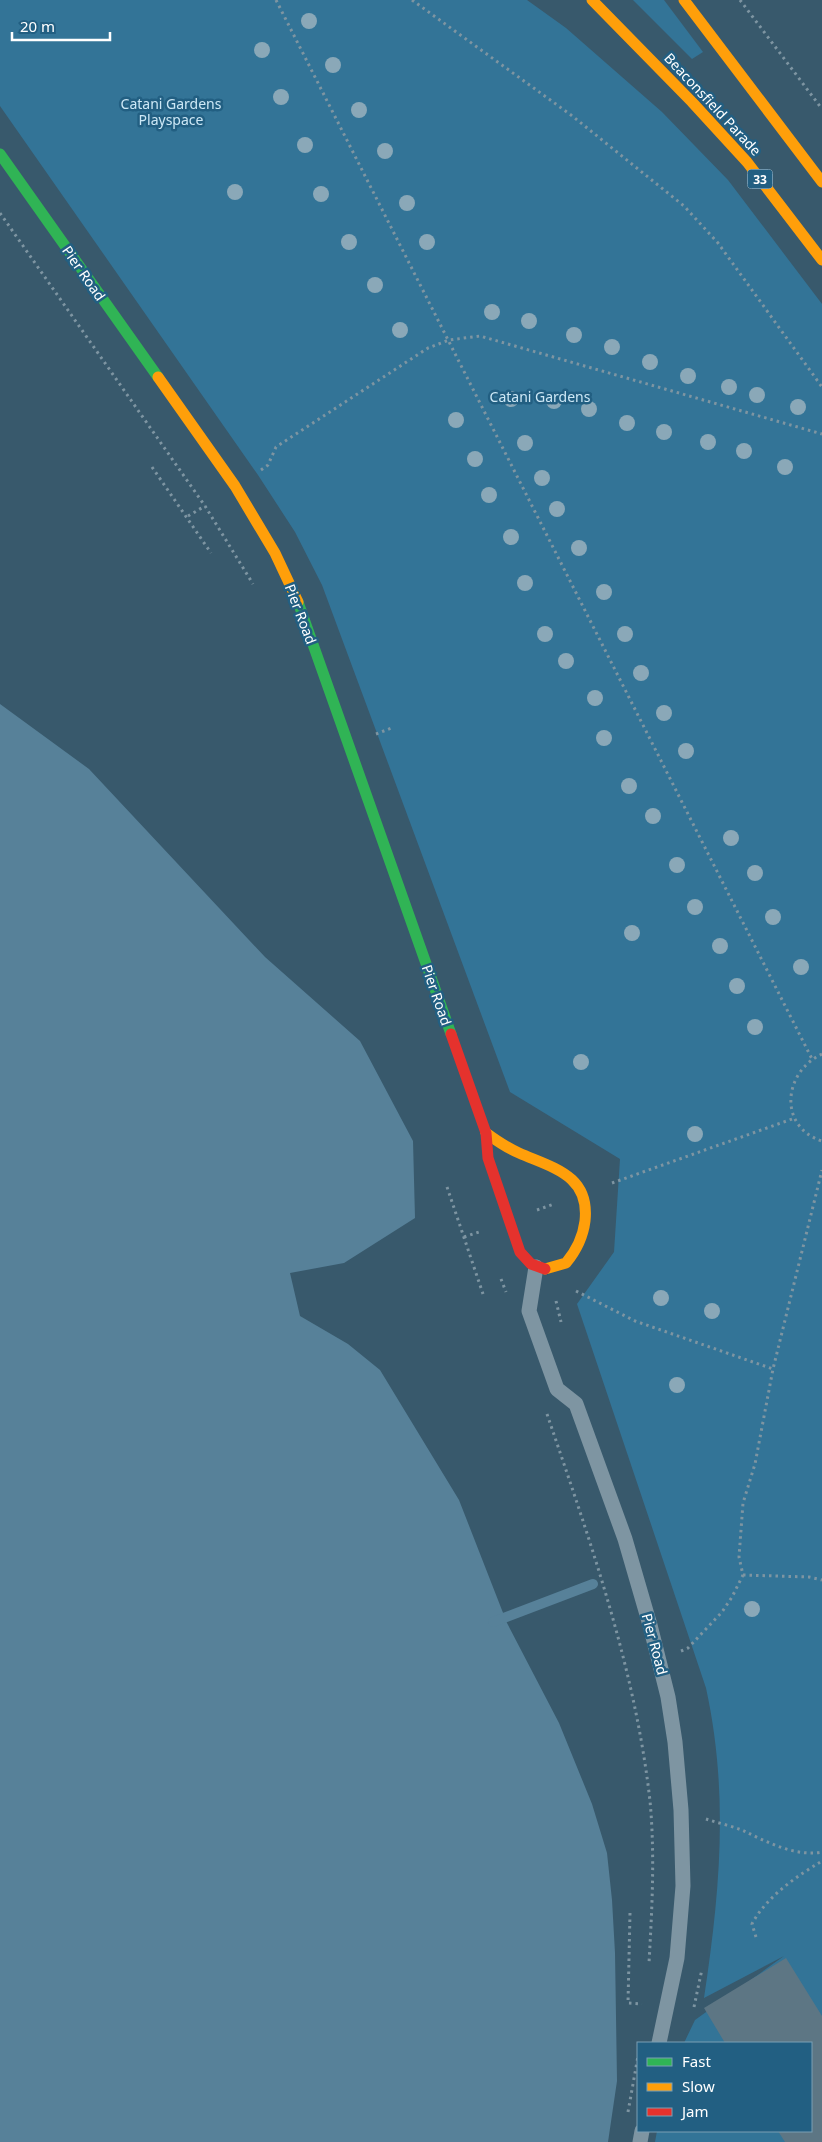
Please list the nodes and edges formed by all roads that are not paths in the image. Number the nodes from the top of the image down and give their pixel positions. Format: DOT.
graph roads {
  1 [pos="592,0"];
  2 [pos="684,0"];
  3 [pos="0,154"];
  4 [pos="822,182"];
  5 [pos="822,260"];
  6 [pos="486,1133"];
  7 [pos="542,1268"];
  8 [pos="659,2042"];
  1 -- 5 [label="street, Beaconsfield Parade / 33"];
  2 -- 4 [label="street"];
  3 -- 6 [label="street, Pier Road"];
  6 -- 7 [label="street, Pier Road"];
  6 -- 7 [label="street"];
  7 -- 8 [label="lane, Pier Road"];
}
